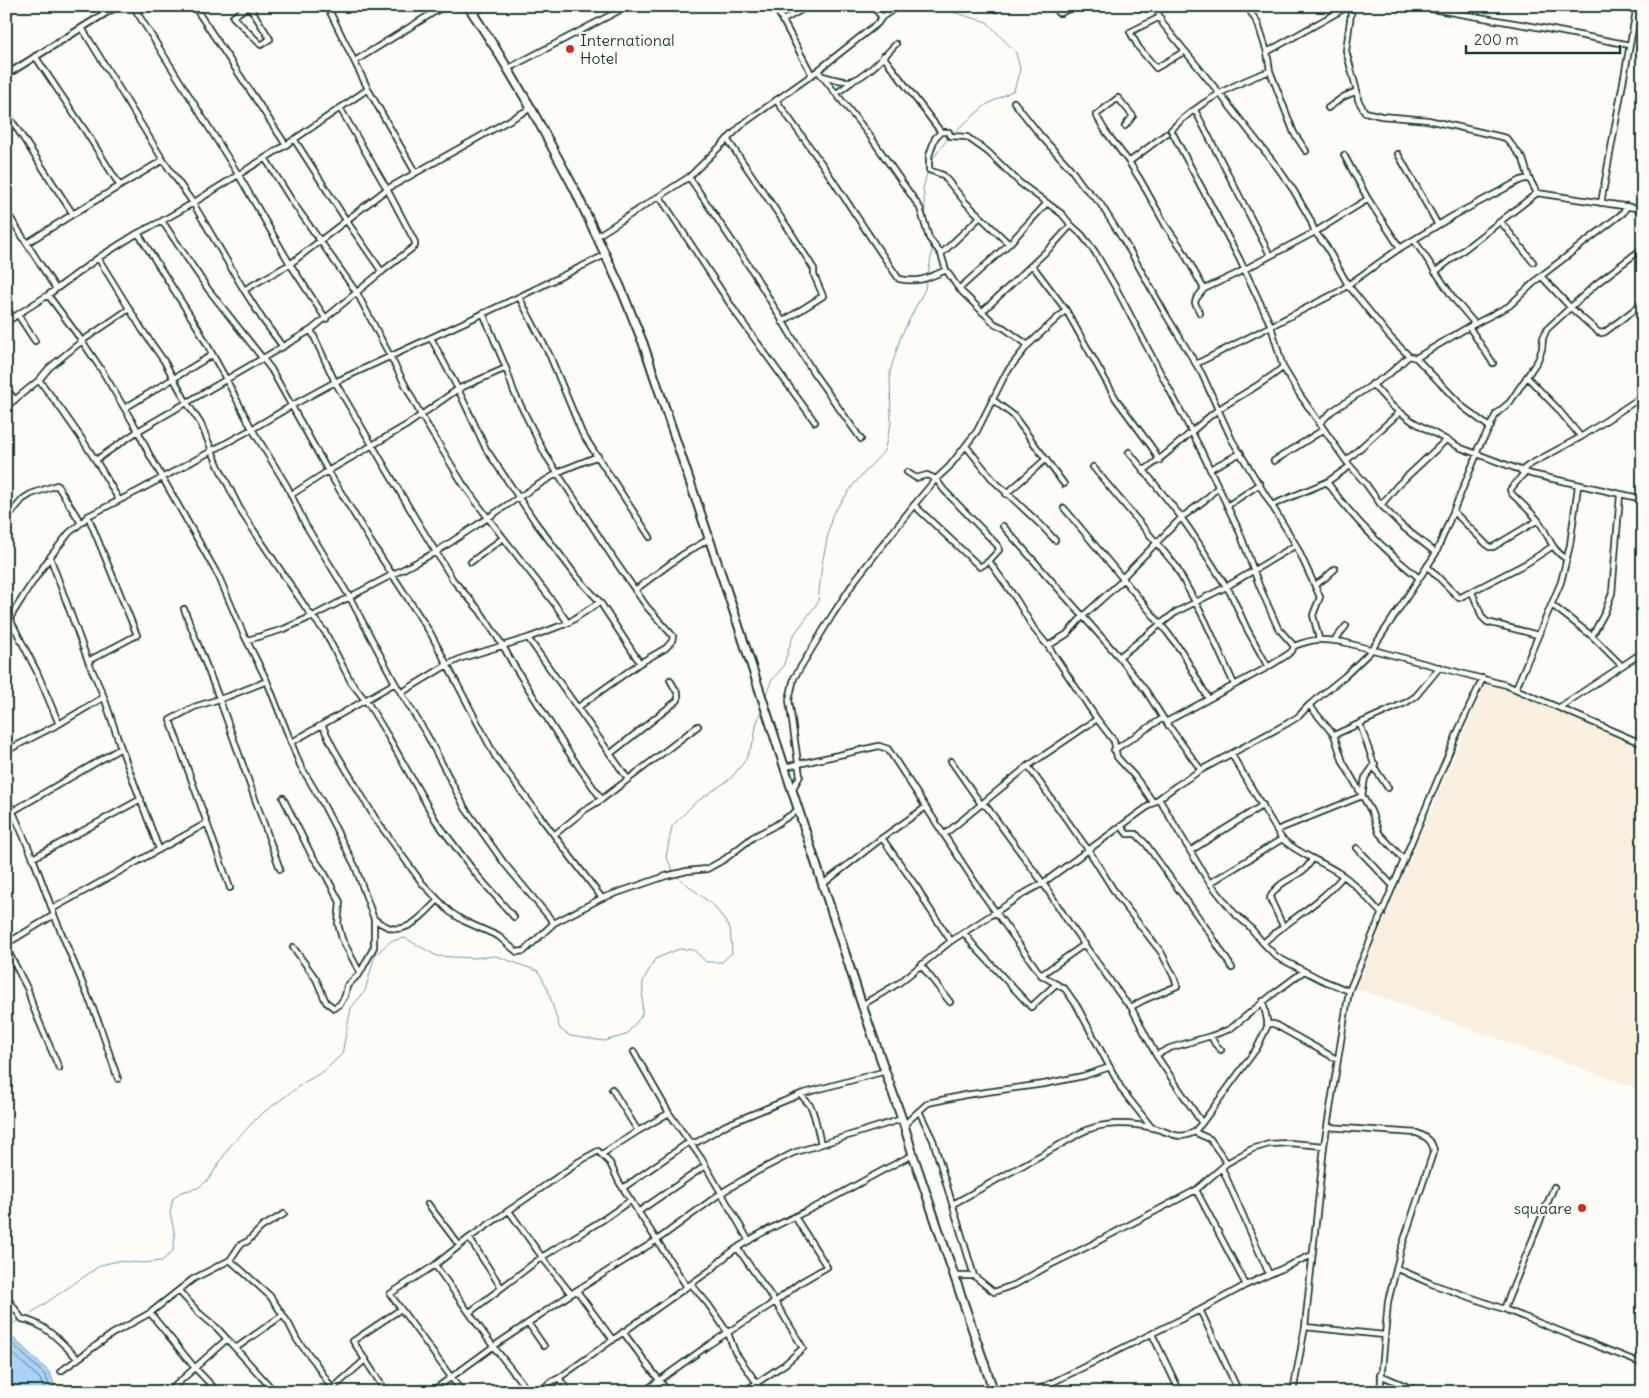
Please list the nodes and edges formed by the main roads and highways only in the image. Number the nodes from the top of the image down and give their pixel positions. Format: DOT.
graph roads {
  1 [pos="468,6"];
  2 [pos="994,1392"];
  1 -- 2 [label="highway"];
}
